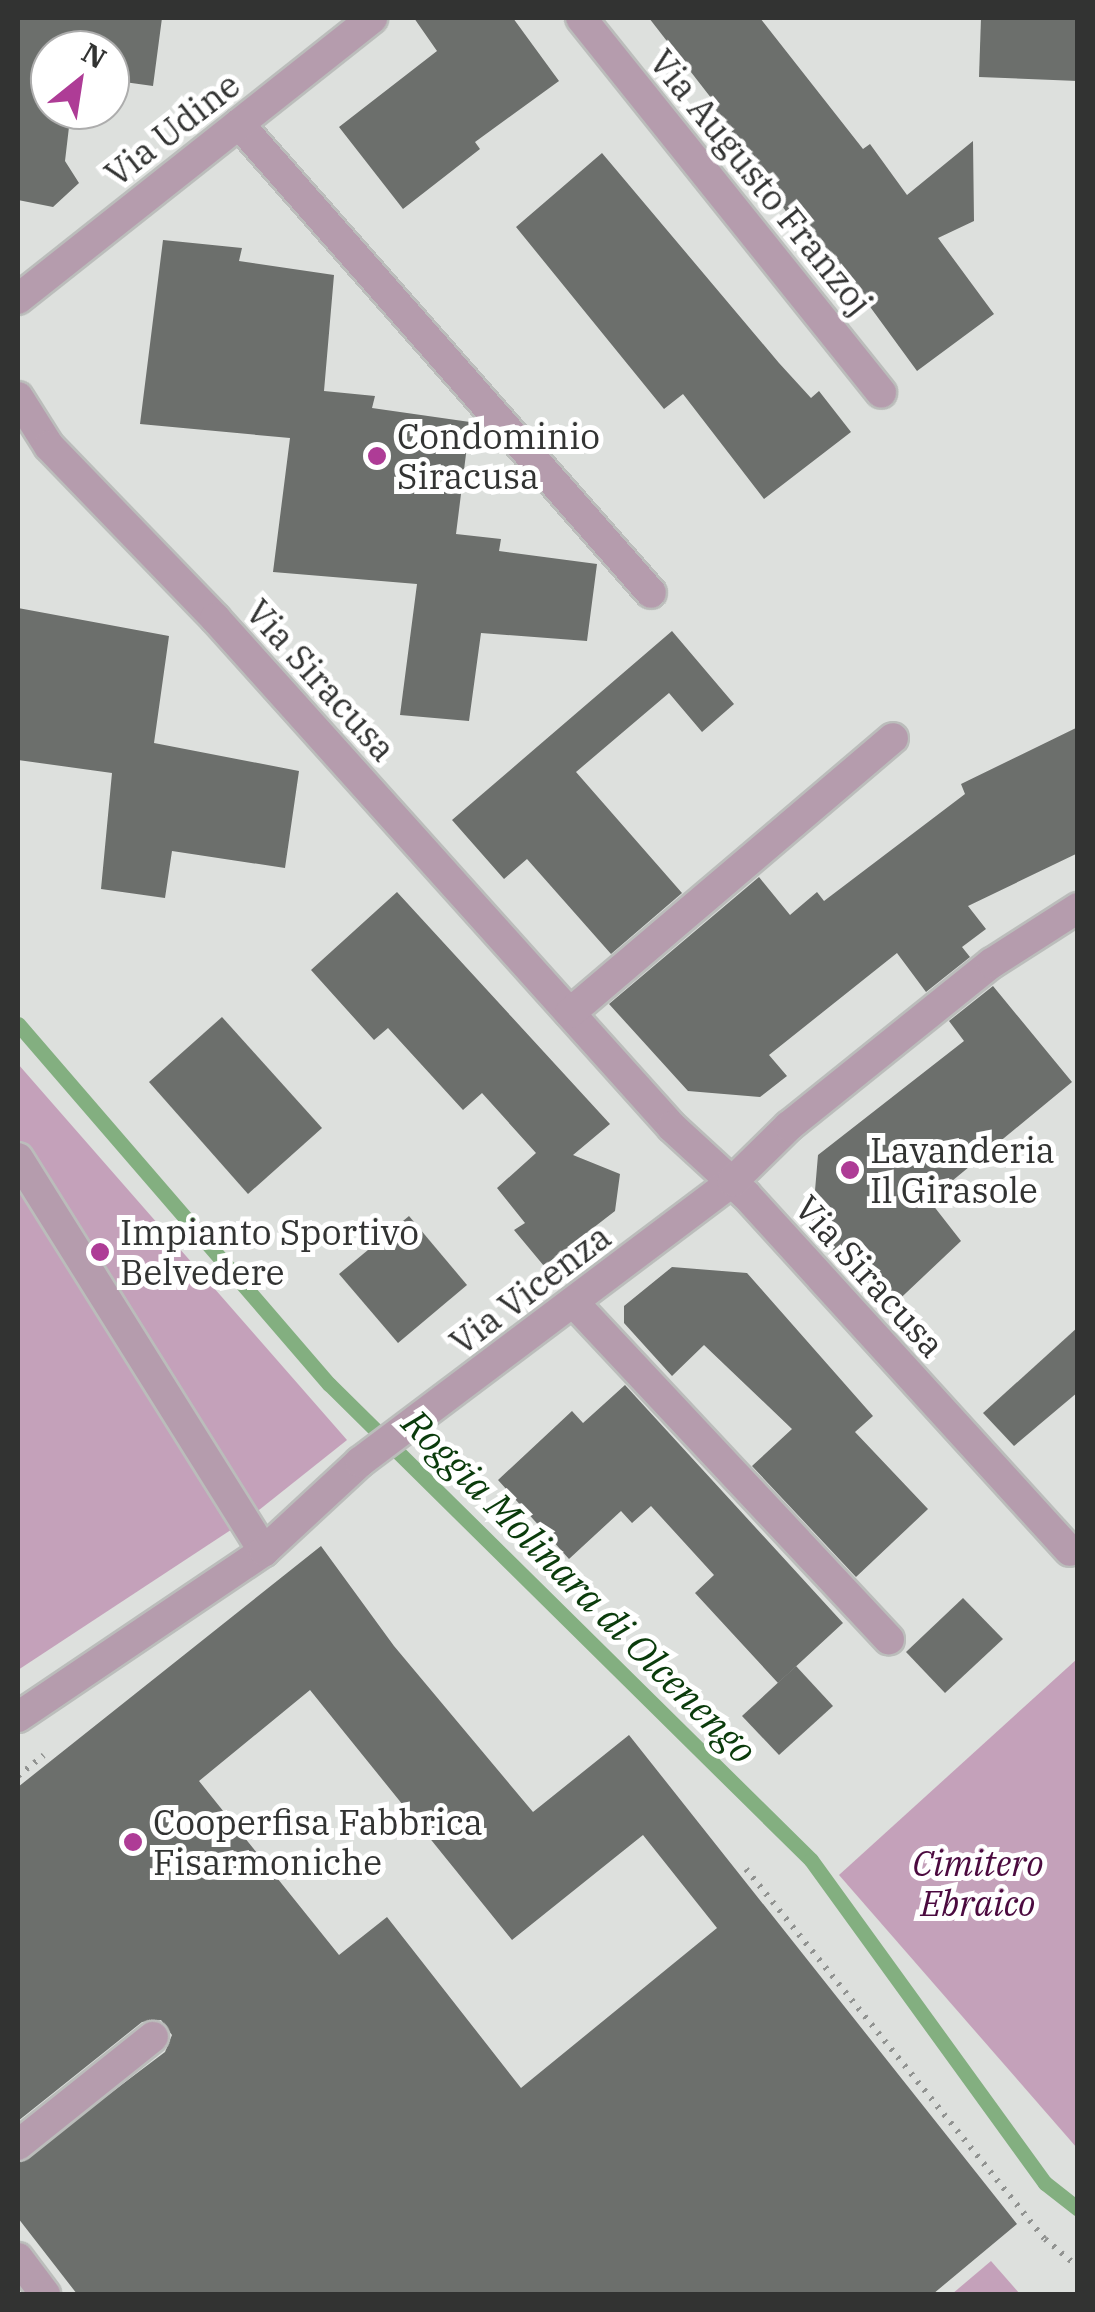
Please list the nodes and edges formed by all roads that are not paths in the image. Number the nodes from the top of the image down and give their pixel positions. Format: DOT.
graph roads {
  1 [pos="372,18"];
  2 [pos="582,18"];
  3 [pos="238,124"];
  4 [pos="18,299"];
  5 [pos="881,394"];
  6 [pos="18,397"];
  7 [pos="651,593"];
  8 [pos="893,738"];
  9 [pos="1078,908"];
  10 [pos="570,1013"];
  11 [pos="18,1158"];
  12 [pos="733,1181"];
  13 [pos="576,1305"];
  14 [pos="264,1551"];
  15 [pos="1070,1551"];
  16 [pos="889,1640"];
  17 [pos="18,1717"];
  18 [pos="153,2037"];
  19 [pos="18,2146"];
  20 [pos="18,2258"];
  21 [pos="45,2294"];
  1 -- 3 [label="street, Via Udine"];
  2 -- 5 [label="street, Via Augusto Franzoj"];
  3 -- 4 [label="street, Via Udine"];
  3 -- 7 [label="street"];
  6 -- 10 [label="street, Via Siracusa"];
  8 -- 10 [label="street"];
  9 -- 12 [label="street, Via Vicenza"];
  10 -- 12 [label="street, Via Siracusa"];
  11 -- 14 [label="street"];
  12 -- 13 [label="street, Via Vicenza"];
  12 -- 15 [label="street, Via Siracusa"];
  13 -- 14 [label="street, Via Vicenza"];
  13 -- 16 [label="street"];
  14 -- 17 [label="street, Via Vicenza"];
  18 -- 19 [label="street"];
  20 -- 21 [label="street"];
}
